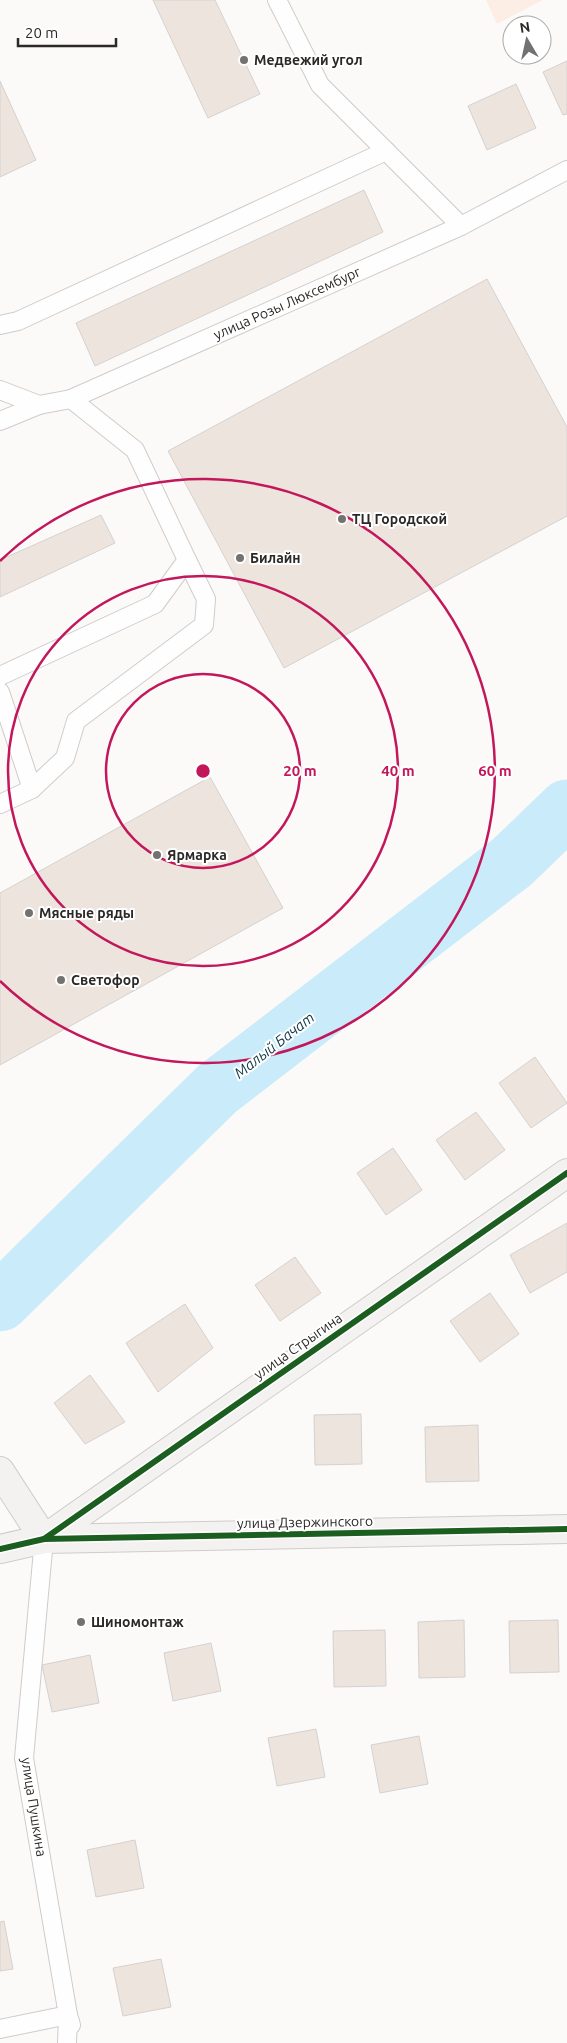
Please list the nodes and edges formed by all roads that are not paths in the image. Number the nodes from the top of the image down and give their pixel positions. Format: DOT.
graph roads {
  1 [pos="277,0"];
  2 [pos="386,150"];
  3 [pos="567,170"];
  4 [pos="461,226"];
  5 [pos="0,325"];
  6 [pos="0,390"];
  7 [pos="72,398"];
  8 [pos="39,405"];
  9 [pos="0,421"];
  10 [pos="187,560"];
  11 [pos="0,676"];
  12 [pos="0,692"];
  13 [pos="32,789"];
  14 [pos="0,804"];
  15 [pos="567,1174"];
  16 [pos="0,1471"];
  17 [pos="567,1529"];
  18 [pos="44,1539"];
  19 [pos="0,1548"];
  20 [pos="68,2016"];
  21 [pos="0,2029"];
  22 [pos="67,2043"];
  23 [pos="78,2043"];
  1 -- 2 [label="lane"];
  2 -- 4 [label="lane"];
  2 -- 5 [label="lane"];
  3 -- 4 [label="lane, улица Розы Люксембург"];
  4 -- 7 [label="lane, улица Розы Люксембург"];
  6 -- 8 [label="lane"];
  7 -- 8 [label="lane, улица Розы Люксембург"];
  7 -- 10 [label="lane"];
  8 -- 9 [label="lane, улица Розы Люксембург"];
  10 -- 11 [label="lane"];
  10 -- 13 [label="lane"];
  12 -- 13 [label="lane"];
  13 -- 14 [label="lane"];
  15 -- 18 [label="street, улица Стрыгина"];
  16 -- 18 [label="street"];
  17 -- 18 [label="street, улица Дзержинского"];
  18 -- 19 [label="street"];
  18 -- 20 [label="lane, улица Пушкина"];
  20 -- 21 [label="lane"];
  20 -- 22 [label="lane, улица Пушкина"];
  20 -- 23 [label="lane"];
}
